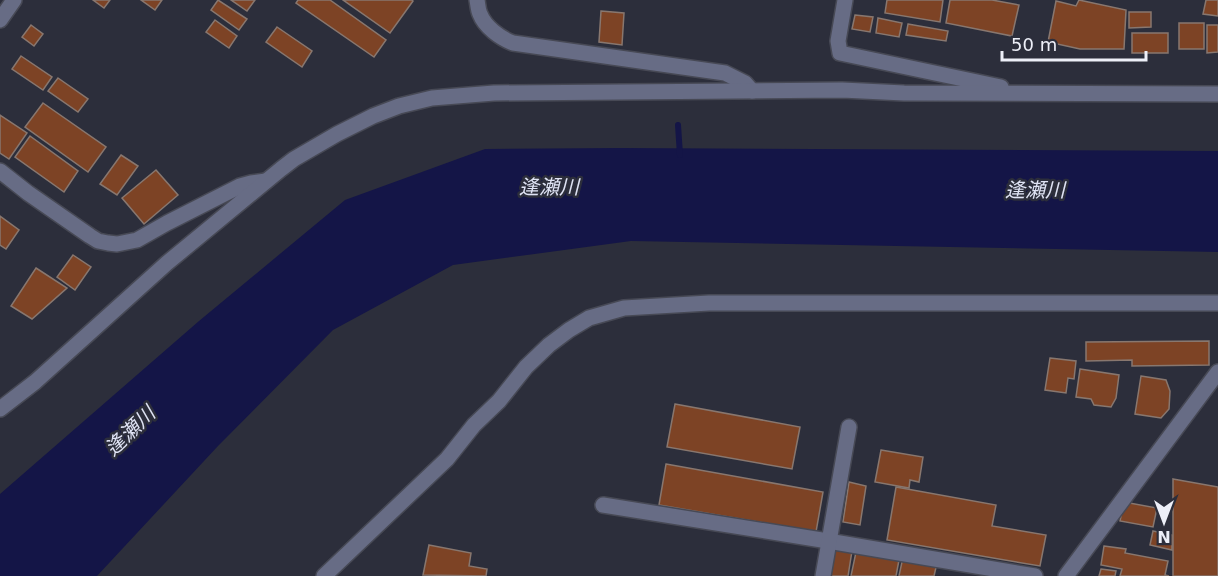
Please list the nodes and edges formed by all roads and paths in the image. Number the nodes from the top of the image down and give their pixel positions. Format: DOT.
graph roads {
  1 [pos="14,0"];
  2 [pos="477,0"];
  3 [pos="845,0"];
  4 [pos="0,20"];
  5 [pos="752,91"];
  6 [pos="1031,93"];
  7 [pos="1218,94"];
  8 [pos="0,171"];
  9 [pos="266,182"];
  10 [pos="1218,303"];
  11 [pos="1218,372"];
  12 [pos="0,409"];
  13 [pos="849,427"];
  14 [pos="603,505"];
  15 [pos="828,541"];
  16 [pos="324,576"];
  17 [pos="823,576"];
  18 [pos="1035,576"];
  19 [pos="1066,576"];
  1 -- 4 [label="street"];
  2 -- 5 [label="street"];
  3 -- 6 [label="street"];
  5 -- 6 [label="street"];
  5 -- 9 [label="street"];
  6 -- 7 [label="street"];
  8 -- 9 [label="street"];
  9 -- 12 [label="street"];
  10 -- 16 [label="street"];
  11 -- 19 [label="street"];
  13 -- 15 [label="street"];
  14 -- 15 [label="street"];
  15 -- 17 [label="street"];
  15 -- 18 [label="street"];
}
